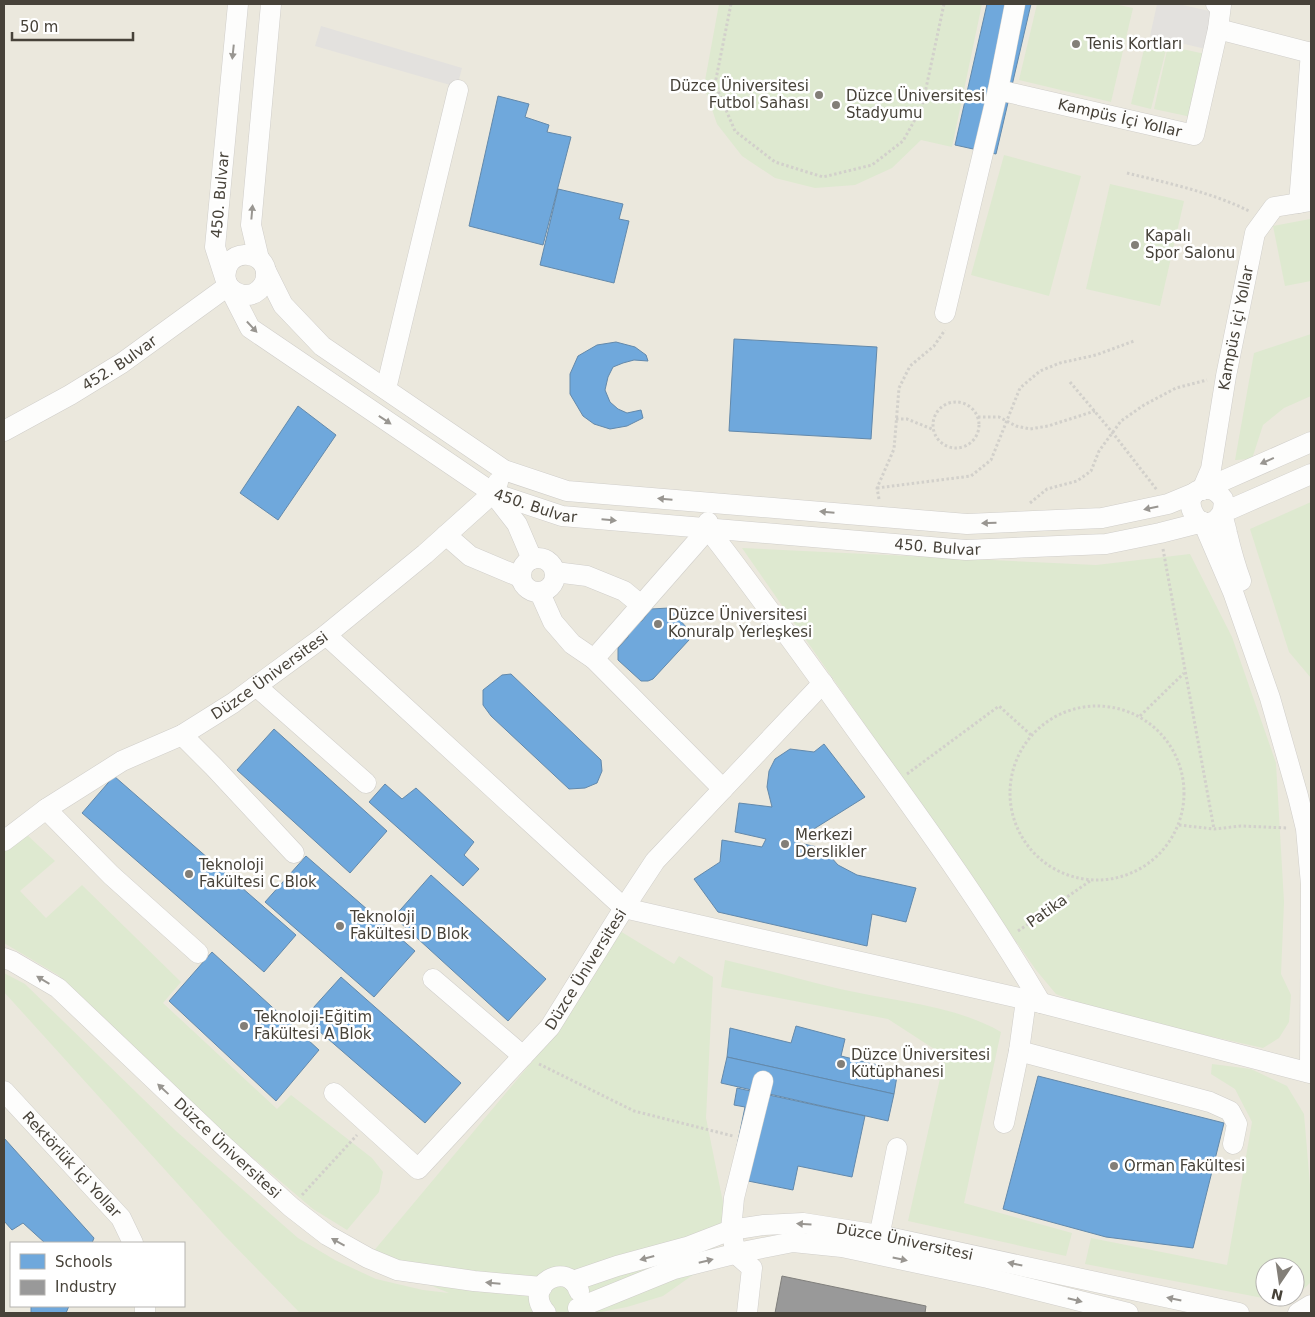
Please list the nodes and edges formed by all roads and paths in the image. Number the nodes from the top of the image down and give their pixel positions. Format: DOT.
graph roads {
  1 [pos="238,4"];
  2 [pos="271,4"];
  3 [pos="731,4"];
  4 [pos="944,4"];
  5 [pos="1015,4"];
  6 [pos="1216,4"];
  7 [pos="1218,29"];
  8 [pos="1311,53"];
  9 [pos="458,90"];
  10 [pos="998,90"];
  11 [pos="1127,173"];
  12 [pos="1305,202"];
  13 [pos="1266,218"];
  14 [pos="262,265"];
  15 [pos="227,283"];
  16 [pos="945,313"];
  17 [pos="1134,342"];
  18 [pos="1226,376"];
  19 [pos="1070,382"];
  20 [pos="386,389"];
  21 [pos="1095,411"];
  22 [pos="978,416"];
  23 [pos="896,419"];
  24 [pos="1007,421"];
  25 [pos="932,429"];
  26 [pos="4,431"];
  27 [pos="1112,432"];
  28 [pos="1311,442"];
  29 [pos="504,470"];
  30 [pos="1311,474"];
  31 [pos="876,488"];
  32 [pos="1199,491"];
  33 [pos="493,493"];
  34 [pos="708,503"];
  35 [pos="1168,504"];
  36 [pos="1222,513"];
  37 [pos="882,517"];
  38 [pos="1016,522"];
  39 [pos="1203,522"];
  40 [pos="708,529"];
  41 [pos="1160,533"];
  42 [pos="446,535"];
  43 [pos="532,559"];
  44 [pos="555,572"];
  45 [pos="520,577"];
  46 [pos="540,593"];
  47 [pos="641,606"];
  48 [pos="326,635"];
  49 [pos="594,659"];
  50 [pos="1185,673"];
  51 [pos="823,683"];
  52 [pos="256,686"];
  53 [pos="1140,716"];
  54 [pos="182,735"];
  55 [pos="1031,735"];
  56 [pos="366,783"];
  57 [pos="895,783"];
  58 [pos="723,789"];
  59 [pos="1311,800"];
  60 [pos="46,809"];
  61 [pos="1179,825"];
  62 [pos="1306,829"];
  63 [pos="1214,830"];
  64 [pos="4,841"];
  65 [pos="294,853"];
  66 [pos="1090,881"];
  67 [pos="624,908"];
  68 [pos="1003,942"];
  69 [pos="198,953"];
  70 [pos="4,958"];
  71 [pos="433,979"];
  72 [pos="1034,1002"];
  73 [pos="1019,1051"];
  74 [pos="523,1056"];
  75 [pos="1311,1071"];
  76 [pos="763,1081"];
  77 [pos="4,1091"];
  78 [pos="334,1093"];
  79 [pos="1004,1123"];
  80 [pos="368,1124"];
  81 [pos="748,1140"];
  82 [pos="1233,1144"];
  83 [pos="897,1148"];
  84 [pos="291,1207"];
  85 [pos="731,1230"];
  86 [pos="879,1235"];
  87 [pos="133,1242"];
  88 [pos="736,1254"];
  89 [pos="876,1254"];
  90 [pos="573,1281"];
  91 [pos="542,1287"];
  92 [pos="1311,1305"];
  93 [pos="576,1310"];
  94 [pos="546,1313"];
  95 [pos="747,1313"];
  96 [pos="1128,1313"];
  97 [pos="1239,1313"];
  98 [pos="1298,1313"];
  1 -- 15 [label="street, 450. Bulvar, one-way"];
  14 -- 2 [label="street, 450. Bulvar, one-way"];
  3 -- 4 [label="path"];
  5 -- 10 [label="street"];
  6 -- 7 [label="street, Kampüs İçi Yollar"];
  7 -- 8 [label="street"];
  7 -- 10 [label="street, Kampüs İçi Yollar"];
  8 -- 12 [label="street"];
  9 -- 20 [label="street"];
  10 -- 16 [label="street"];
  11 -- 13 [label="path"];
  12 -- 13 [label="street, Kampüs içi Yollar"];
  13 -- 18 [label="street, Kampüs içi Yollar"];
  14 -- 15 [label="street"];
  14 -- 15 [label="street"];
  14 -- 20 [label="street, 450. Bulvar"];
  15 -- 26 [label="street, 452. Bulvar"];
  15 -- 33 [label="street, 450. Bulvar, one-way"];
  16 -- 23 [label="path"];
  17 -- 24 [label="path"];
  18 -- 27 [label="path"];
  18 -- 32 [label="street, Kampüs içi Yollar"];
  19 -- 21 [label="path"];
  20 -- 29 [label="street, 450. Bulvar"];
  21 -- 24 [label="path"];
  21 -- 27 [label="path"];
  22 -- 24 [label="path"];
  22 -- 25 [label="path"];
  22 -- 25 [label="path"];
  23 -- 25 [label="path"];
  23 -- 31 [label="path"];
  24 -- 31 [label="path"];
  27 -- 35 [label="path"];
  27 -- 38 [label="path"];
  28 -- 32 [label="street, 450. Bulvar, one-way"];
  29 -- 33 [label="street, Düzce Üniversitesi"];
  34 -- 29 [label="street, 450. Bulvar, one-way"];
  30 -- 36 [label="street"];
  31 -- 37 [label="path"];
  32 -- 35 [label="street, 450. Bulvar"];
  32 -- 36 [label="street"];
  32 -- 39 [label="street"];
  33 -- 40 [label="street, 450. Bulvar, one-way"];
  33 -- 42 [label="street, Düzce Üniversitesi"];
  33 -- 43 [label="street"];
  37 -- 34 [label="street, 450. Bulvar, one-way"];
  34 -- 40 [label="street"];
  35 -- 38 [label="street, 450. Bulvar, one-way"];
  36 -- 39 [label="street"];
  36 -- 59 [label="street"];
  38 -- 37 [label="street, 450. Bulvar, one-way"];
  39 -- 41 [label="street, 450. Bulvar"];
  39 -- 62 [label="street"];
  40 -- 41 [label="street, 450. Bulvar"];
  40 -- 47 [label="street"];
  40 -- 51 [label="street"];
  41 -- 50 [label="path"];
  42 -- 45 [label="street"];
  42 -- 48 [label="street, Düzce Üniversitesi"];
  43 -- 44 [label="street"];
  43 -- 45 [label="street"];
  44 -- 46 [label="street"];
  44 -- 47 [label="street"];
  45 -- 46 [label="street"];
  46 -- 49 [label="street"];
  47 -- 49 [label="street"];
  48 -- 52 [label="street, Düzce Üniversitesi"];
  48 -- 67 [label="street"];
  49 -- 58 [label="street"];
  50 -- 53 [label="path"];
  50 -- 63 [label="path"];
  51 -- 57 [label="street"];
  51 -- 58 [label="street, Düzce Üniversitesi"];
  52 -- 54 [label="street, Düzce Üniversitesi"];
  52 -- 56 [label="street"];
  53 -- 55 [label="path"];
  53 -- 61 [label="path"];
  54 -- 60 [label="street, Düzce Üniversitesi"];
  54 -- 65 [label="street"];
  55 -- 57 [label="path"];
  55 -- 66 [label="path"];
  57 -- 68 [label="street"];
  58 -- 67 [label="street, Düzce Üniversitesi"];
  60 -- 64 [label="street, Düzce Üniversitesi"];
  60 -- 69 [label="street"];
  61 -- 63 [label="path"];
  61 -- 66 [label="path"];
  62 -- 63 [label="path"];
  62 -- 75 [label="street"];
  66 -- 68 [label="path, Patika"];
  67 -- 72 [label="street"];
  67 -- 74 [label="street, Düzce Üniversitesi"];
  68 -- 72 [label="street"];
  84 -- 70 [label="street, Düzce Üniversitesi, one-way"];
  71 -- 74 [label="street"];
  72 -- 73 [label="street"];
  72 -- 75 [label="street"];
  73 -- 79 [label="street"];
  73 -- 82 [label="street"];
  74 -- 80 [label="street, Düzce Üniversitesi"];
  74 -- 81 [label="path"];
  76 -- 81 [label="street"];
  77 -- 87 [label="street, Rektörlük İçi Yollar"];
  78 -- 80 [label="street, Düzce Üniversitesi"];
  80 -- 84 [label="path"];
  81 -- 85 [label="street"];
  83 -- 86 [label="street"];
  91 -- 84 [label="street, Düzce Üniversitesi, one-way"];
  86 -- 85 [label="street, Düzce Üniversitesi, one-way"];
  85 -- 88 [label="street"];
  85 -- 90 [label="street, Düzce Üniversitesi, one-way"];
  86 -- 89 [label="street"];
  97 -- 86 [label="street, Düzce Üniversitesi, one-way"];
  88 -- 89 [label="street"];
  93 -- 88 [label="street, one-way"];
  88 -- 95 [label="street"];
  89 -- 96 [label="street, one-way"];
  90 -- 91 [label="street"];
  90 -- 93 [label="street"];
  91 -- 94 [label="street"];
  92 -- 98 [label="street"];
}
